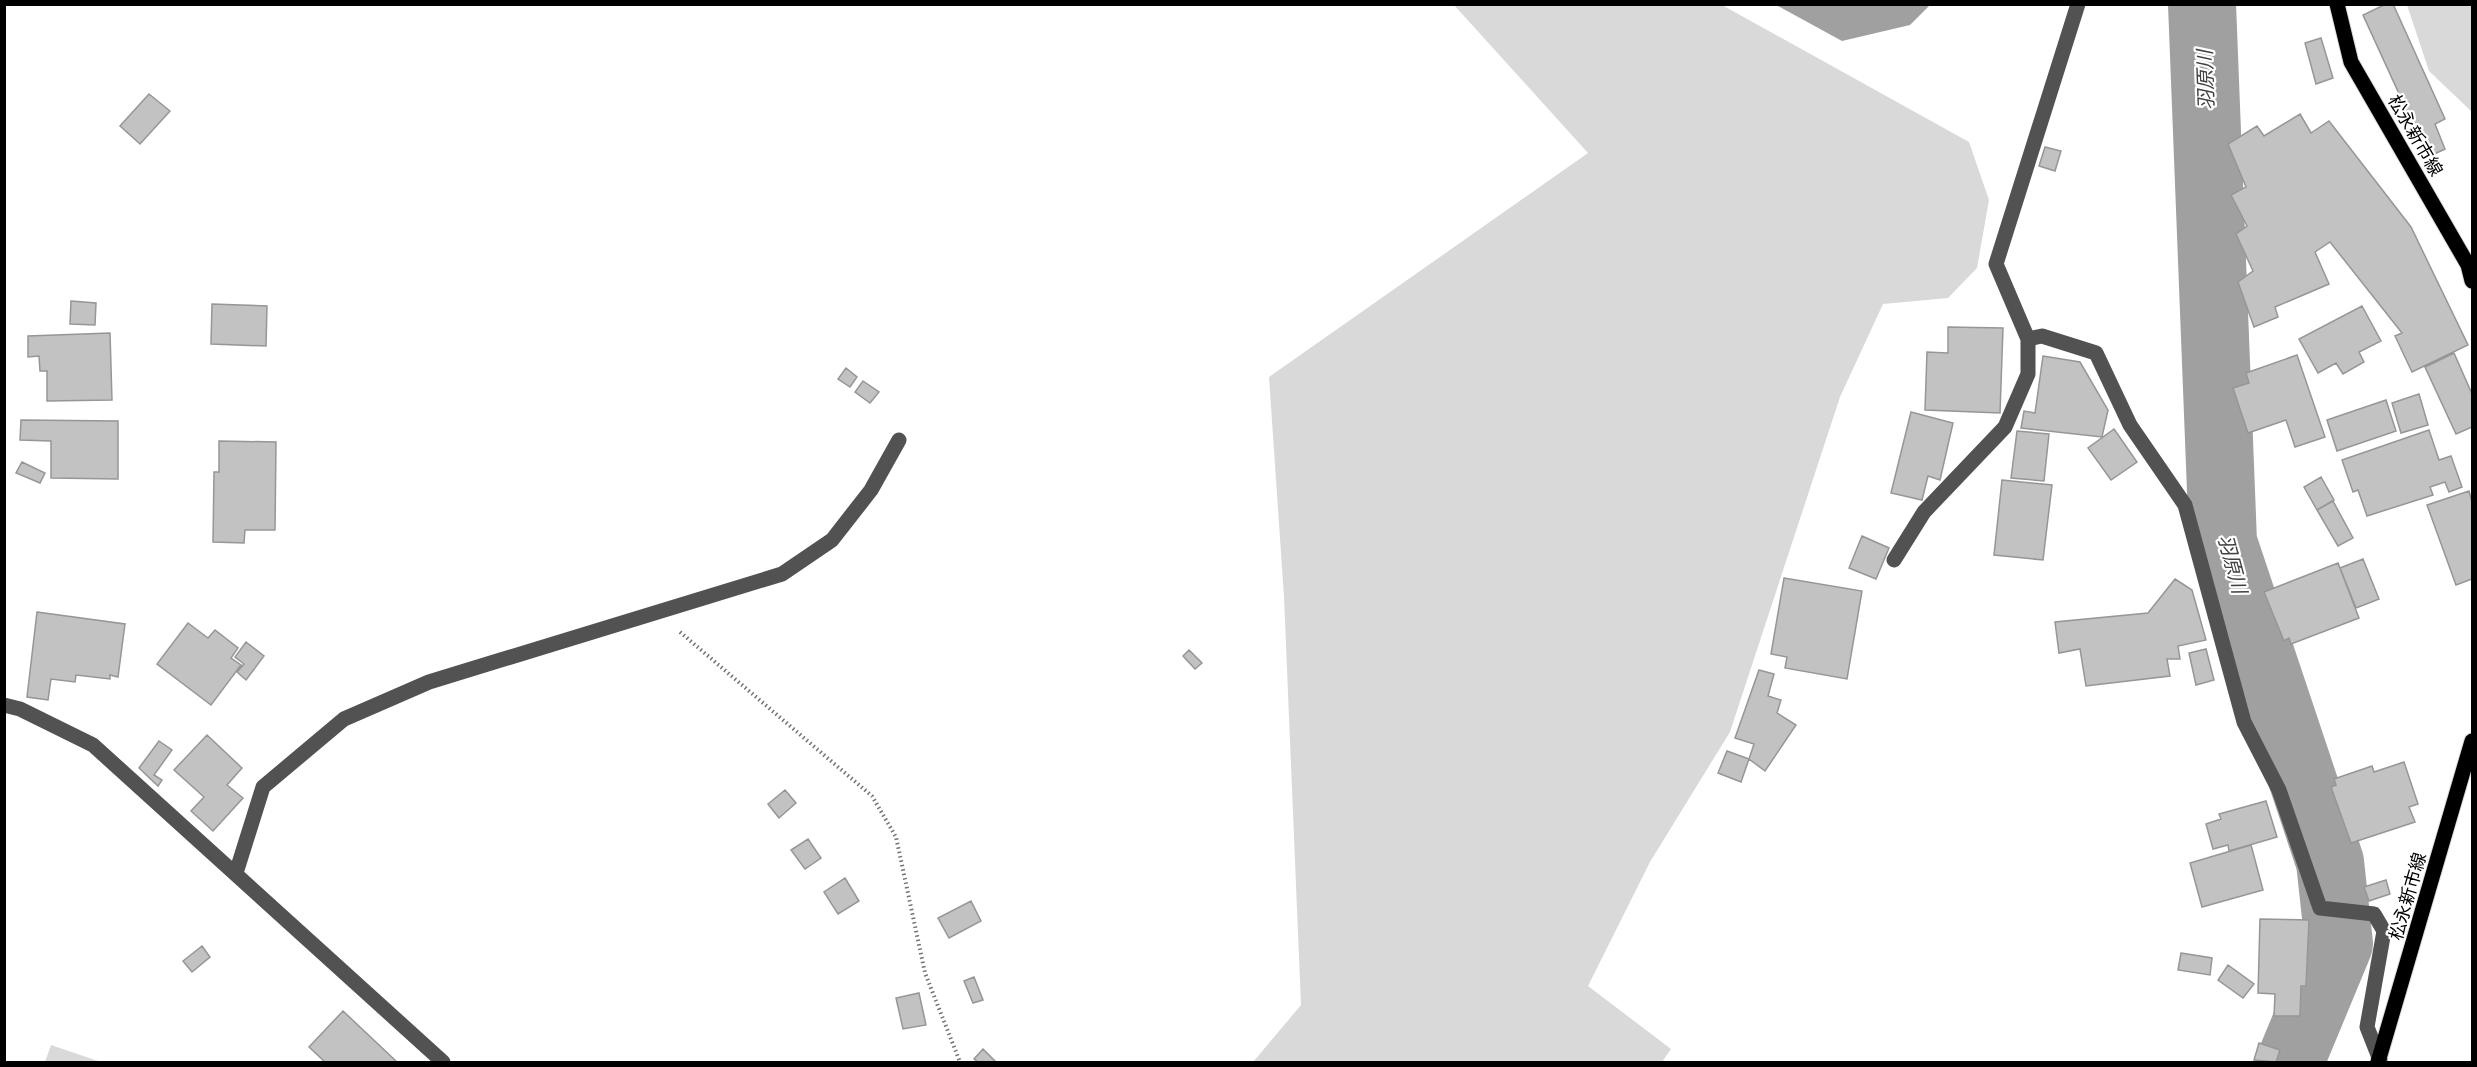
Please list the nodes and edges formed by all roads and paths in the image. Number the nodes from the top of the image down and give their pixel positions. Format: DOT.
graph roads {
  1 [pos="2078,4"];
  2 [pos="2337,4"];
  3 [pos="2472,281"];
  4 [pos="2028,339"];
  5 [pos="899,440"];
  6 [pos="1894,560"];
  7 [pos="657,612"];
  8 [pos="4,705"];
  9 [pos="2472,741"];
  10 [pos="236,873"];
  11 [pos="2379,1061"];
  12 [pos="443,1062"];
  13 [pos="960,1062"];
  1 -- 4 [label="street"];
  2 -- 3 [label="main road, 松永新市線"];
  4 -- 6 [label="street"];
  4 -- 11 [label="street"];
  5 -- 7 [label="street"];
  7 -- 10 [label="street"];
  7 -- 13 [label="path"];
  8 -- 10 [label="street"];
  9 -- 11 [label="main road, 松永新市線"];
  10 -- 12 [label="street"];
}
